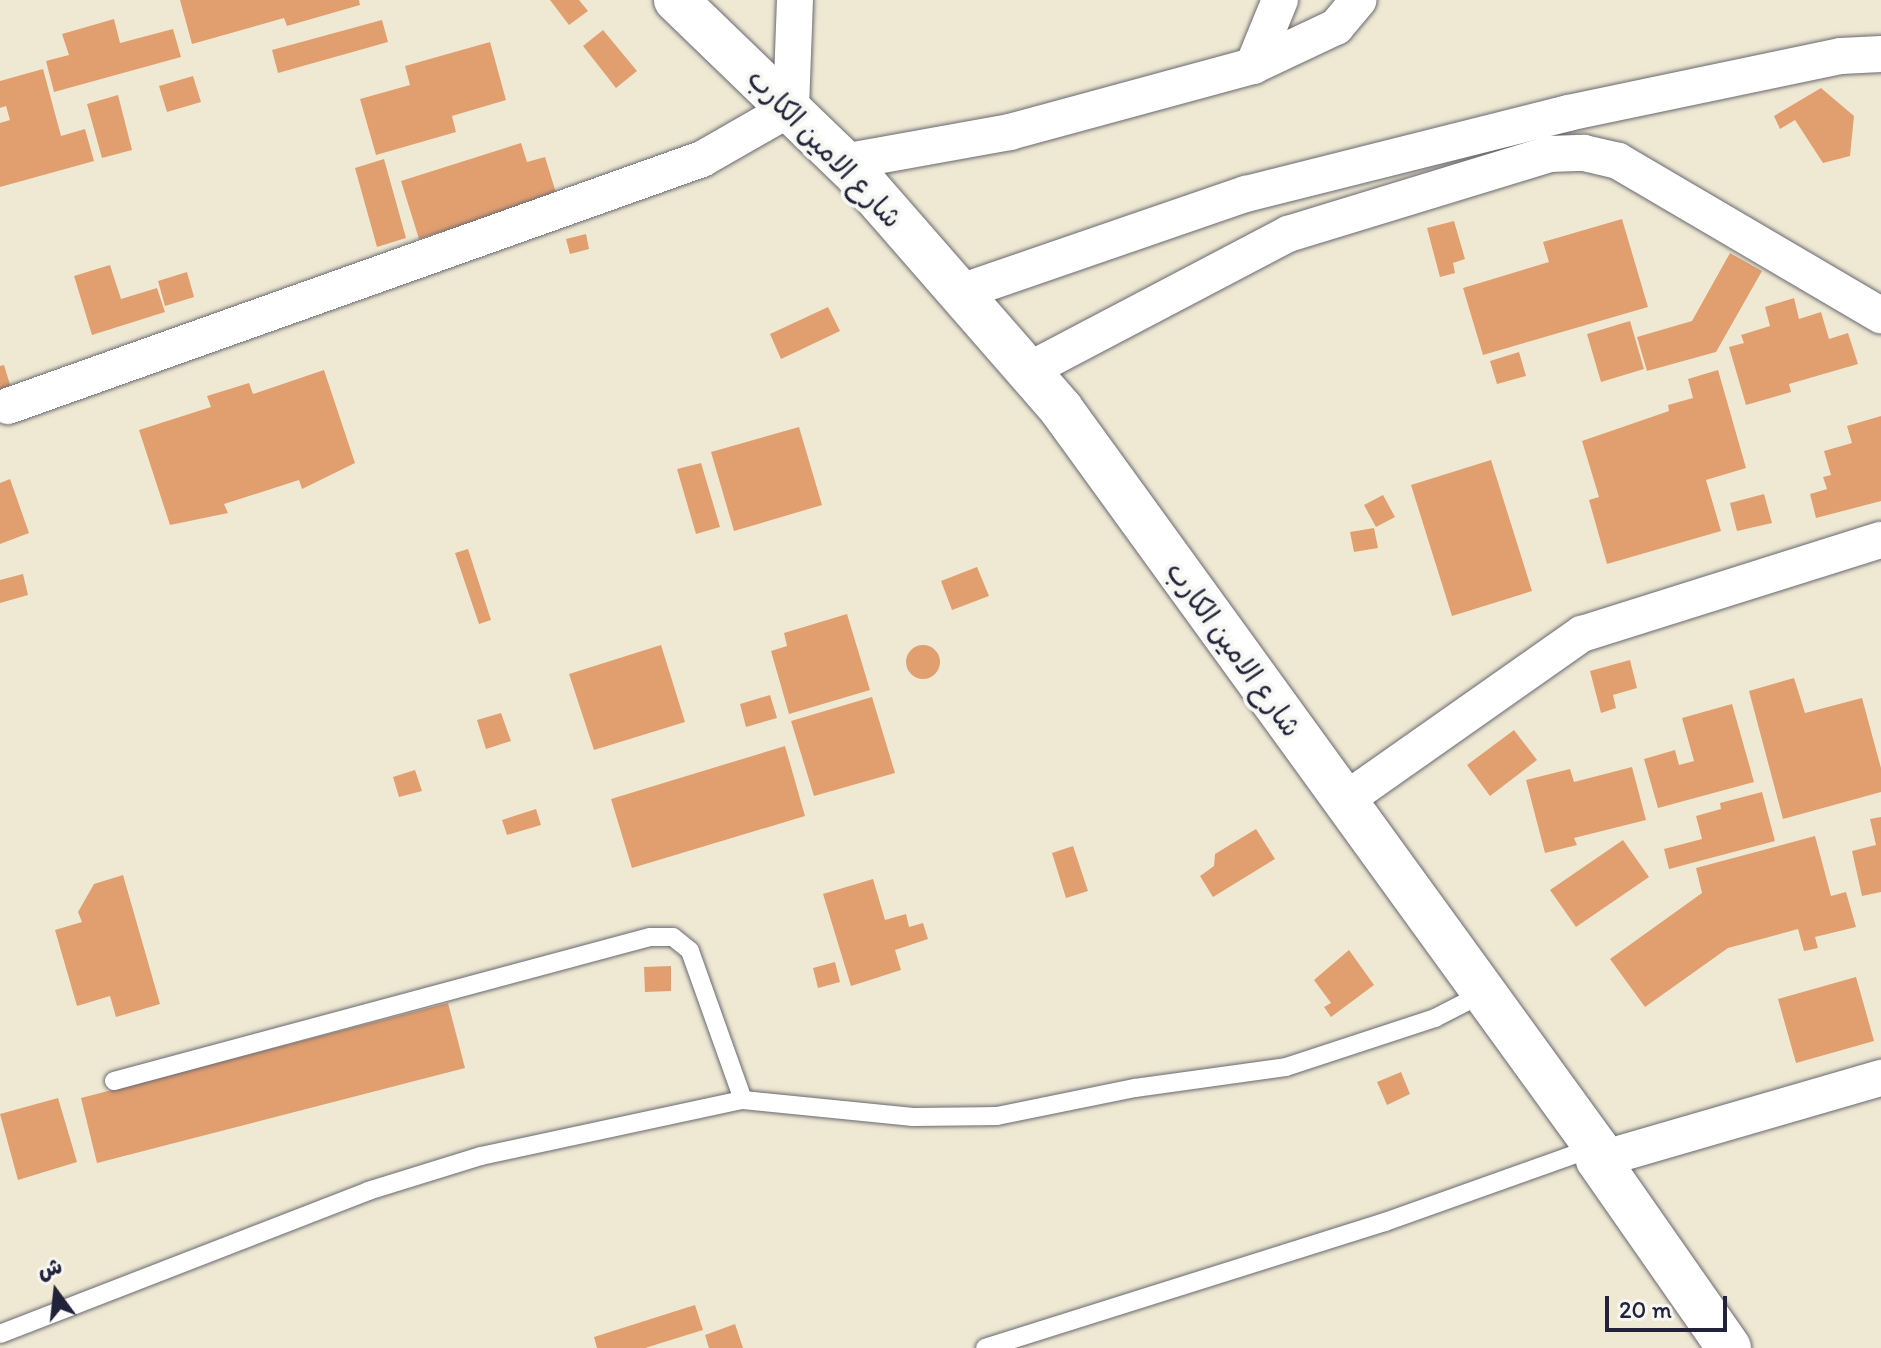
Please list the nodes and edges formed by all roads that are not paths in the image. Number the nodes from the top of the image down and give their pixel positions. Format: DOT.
graph roads {
  1 [pos="676,0"];
  2 [pos="795,0"];
  3 [pos="1280,0"];
  4 [pos="1359,0"];
  5 [pos="1881,54"];
  6 [pos="1253,66"];
  7 [pos="791,108"];
  8 [pos="843,162"];
  9 [pos="958,293"];
  10 [pos="1881,315"];
  11 [pos="1029,370"];
  12 [pos="8,406"];
  13 [pos="1881,540"];
  14 [pos="1344,801"];
  15 [pos="1482,994"];
  16 [pos="1881,1078"];
  17 [pos="114,1081"];
  18 [pos="743,1100"];
  19 [pos="1597,1153"];
  20 [pos="0,1334"];
  21 [pos="985,1348"];
  22 [pos="1729,1348"];
  1 -- 7 [label="street, شارع الامين الكارب"];
  2 -- 7 [label="street"];
  3 -- 6 [label="street"];
  4 -- 6 [label="street"];
  5 -- 9 [label="street"];
  6 -- 8 [label="street"];
  7 -- 8 [label="street, شارع الامين الكارب"];
  7 -- 12 [label="street"];
  8 -- 9 [label="street, شارع الامين الكارب"];
  9 -- 11 [label="street, شارع الامين الكارب"];
  10 -- 11 [label="street"];
  11 -- 14 [label="street, شارع الامين الكارب"];
  13 -- 14 [label="street"];
  14 -- 15 [label="street, شارع الامين الكارب"];
  15 -- 18 [label="lane"];
  15 -- 19 [label="street, شارع الامين الكارب"];
  16 -- 19 [label="street"];
  17 -- 18 [label="lane"];
  18 -- 20 [label="lane"];
  19 -- 21 [label="lane"];
  19 -- 22 [label="street, شارع الامين الكارب"];
}
